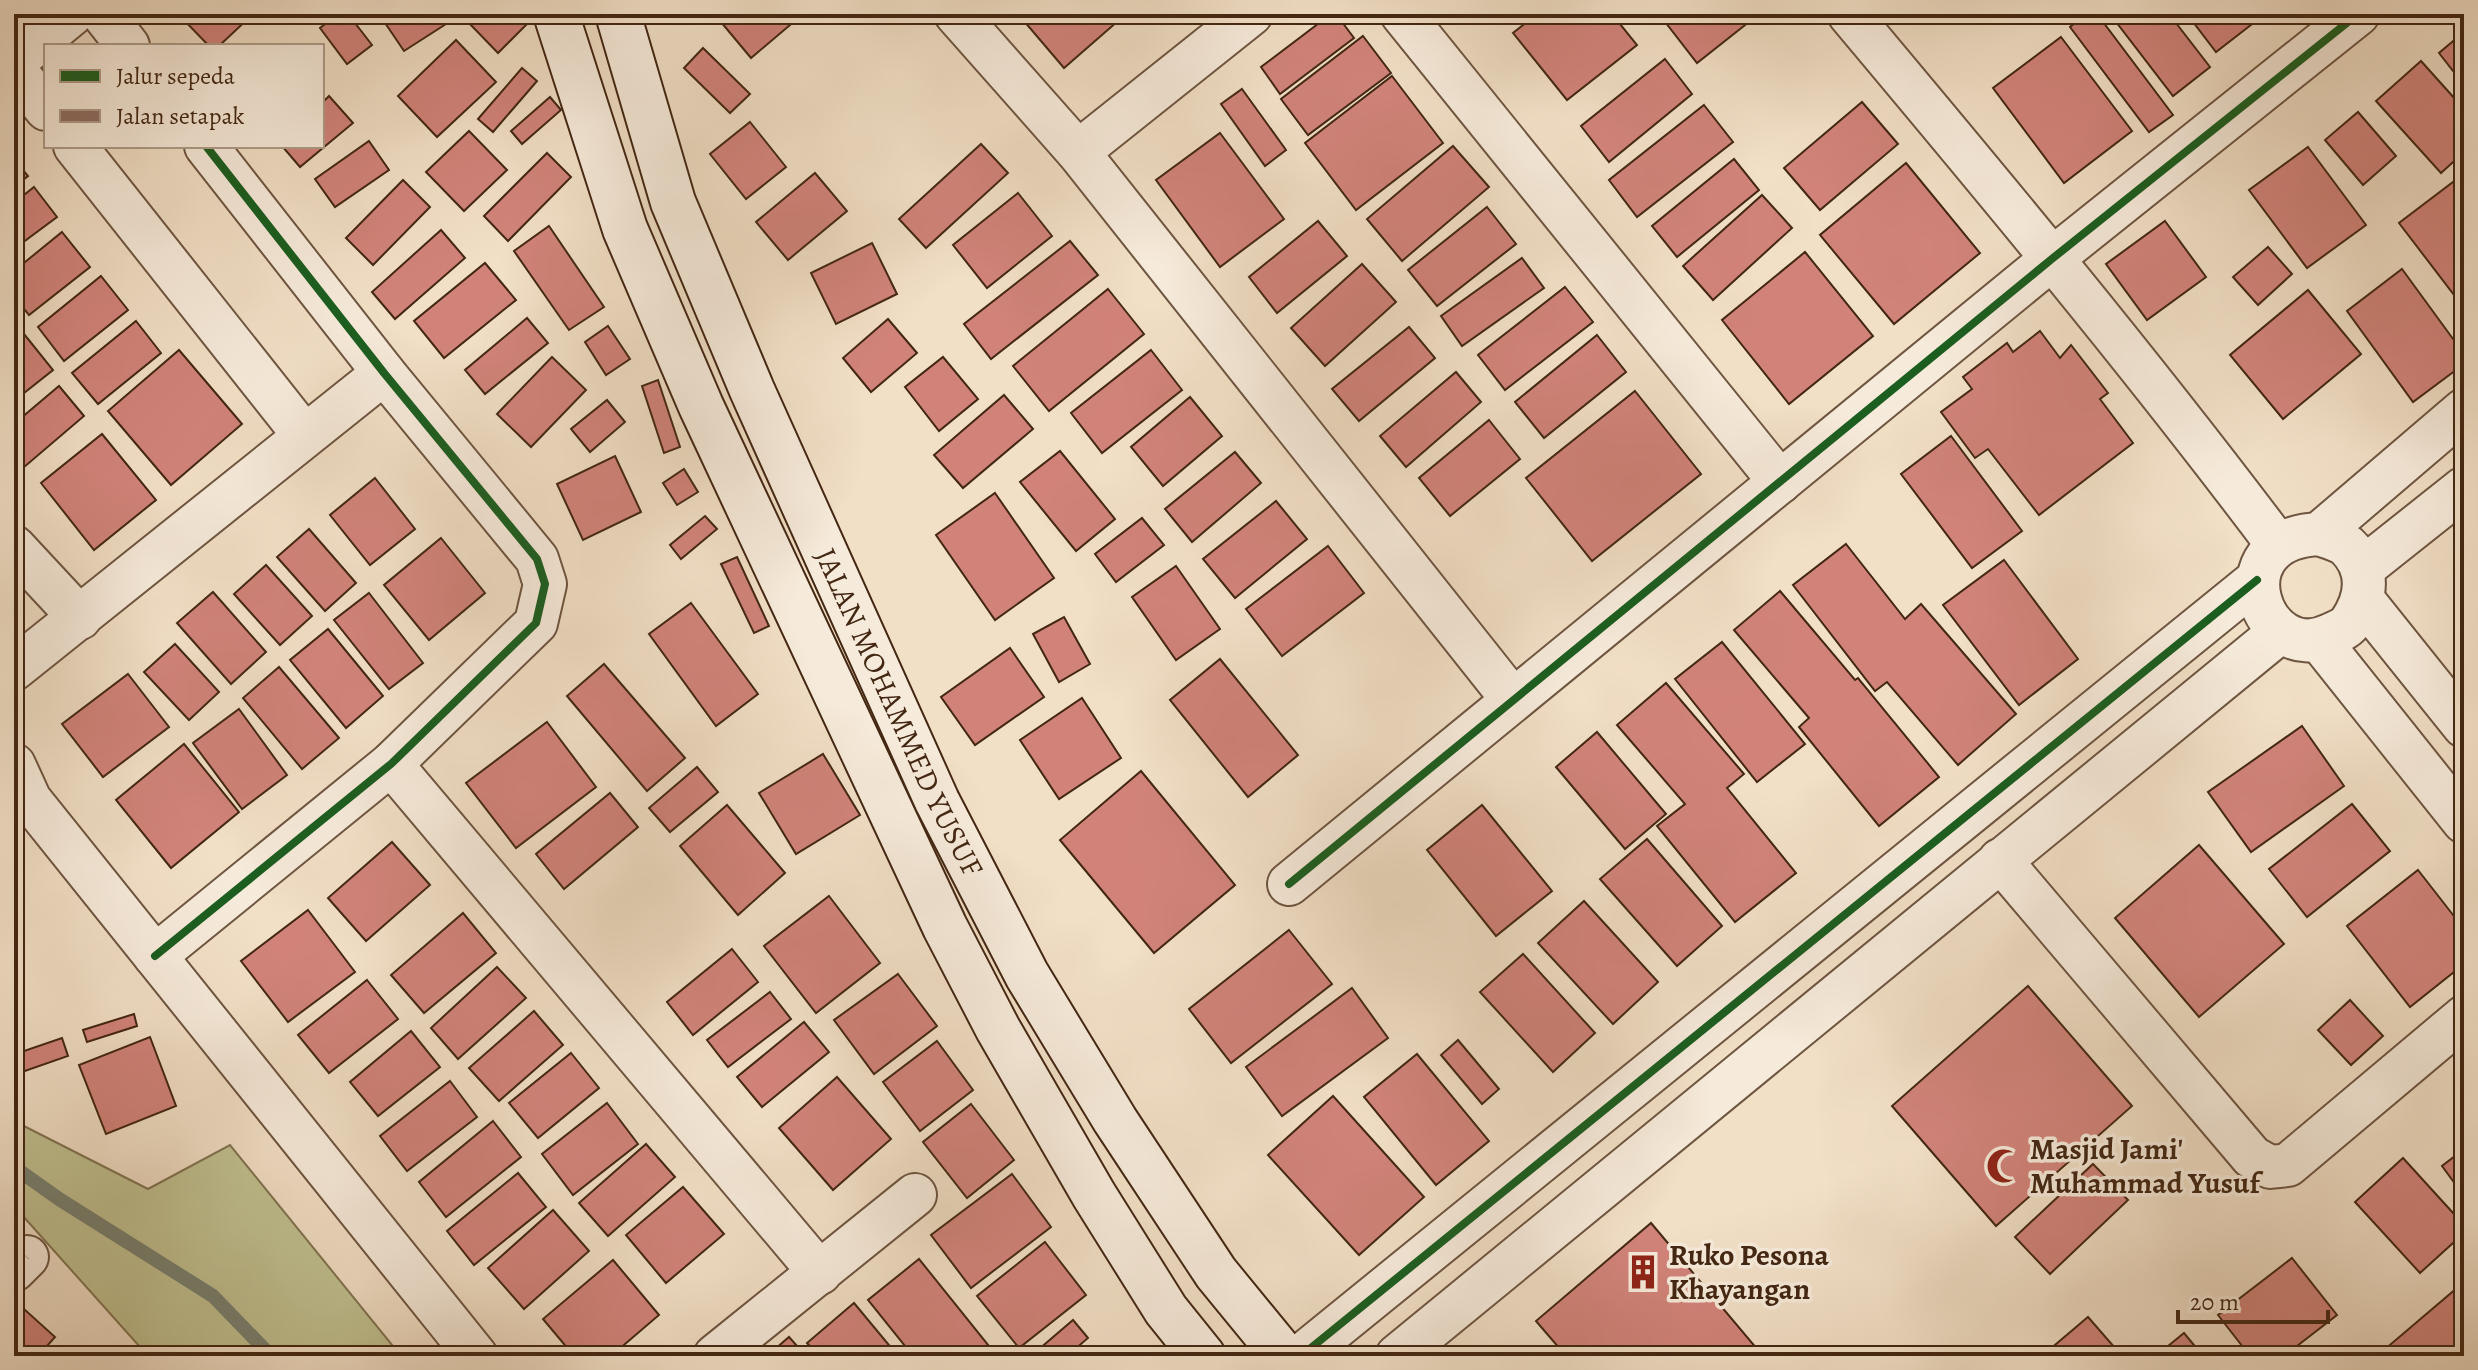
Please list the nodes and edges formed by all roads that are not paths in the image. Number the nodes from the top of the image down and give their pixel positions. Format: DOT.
graph roads {
  1 [pos="72,14"];
  2 [pos="103,14"];
  3 [pos="556,14"];
  4 [pos="618,14"];
  5 [pos="956,14"];
  6 [pos="1251,14"];
  7 [pos="1849,14"];
  8 [pos="2358,14"];
  9 [pos="1409,16"];
  10 [pos="126,44"];
  11 [pos="14,62"];
  12 [pos="14,69"];
  13 [pos="44,106"];
  14 [pos="77,148"];
  15 [pos="208,148"];
  16 [pos="1078,152"];
  17 [pos="2053,258"];
  18 [pos="384,373"];
  19 [pos="2464,410"];
  20 [pos="304,435"];
  21 [pos="1780,482"];
  22 [pos="2464,488"];
  23 [pos="2319,534"];
  24 [pos="2277,544"];
  25 [pos="14,547"];
  26 [pos="2257,580"];
  27 [pos="2363,585"];
  28 [pos="80,618"];
  29 [pos="2300,636"];
  30 [pos="14,669"];
  31 [pos="1513,700"];
  32 [pos="2464,726"];
  33 [pos="391,764"];
  34 [pos="14,765"];
  35 [pos="2464,822"];
  36 [pos="2000,860"];
  37 [pos="1289,884"];
  38 [pos="155,956"];
  39 [pos="2464,1017"];
  40 [pos="1546,1159"];
  41 [pos="915,1195"];
  42 [pos="1582,1203"];
  43 [pos="820,1273"];
  44 [pos="1304,1354"];
  45 [pos="476,1356"];
  46 [pos="715,1356"];
  47 [pos="1203,1356"];
  48 [pos="1397,1356"];
  1 -- 11 [label="street"];
  2 -- 10 [label="street"];
  3 -- 47 [label="main road, JALAN MOHAMMED YUSUF"];
  4 -- 44 [label="main road, JALAN MOHAMMED YUSUF"];
  5 -- 16 [label="street"];
  6 -- 16 [label="street"];
  7 -- 17 [label="street"];
  8 -- 17 [label="street"];
  9 -- 21 [label="street"];
  12 -- 13 [label="street"];
  14 -- 20 [label="street"];
  15 -- 18 [label="street"];
  16 -- 31 [label="street"];
  17 -- 21 [label="street"];
  17 -- 24 [label="street"];
  18 -- 20 [label="street"];
  18 -- 33 [label="street"];
  19 -- 23 [label="street"];
  20 -- 28 [label="street"];
  21 -- 31 [label="street"];
  22 -- 27 [label="street"];
  23 -- 24 [label="street"];
  23 -- 27 [label="street"];
  24 -- 26 [label="street"];
  25 -- 28 [label="street"];
  26 -- 29 [label="street"];
  26 -- 40 [label="street"];
  27 -- 29 [label="street"];
  27 -- 32 [label="street"];
  28 -- 30 [label="street"];
  29 -- 35 [label="street"];
  29 -- 36 [label="street"];
  31 -- 37 [label="street"];
  33 -- 38 [label="street"];
  33 -- 43 [label="street"];
  34 -- 38 [label="street"];
  36 -- 39 [label="street"];
  36 -- 42 [label="street"];
  38 -- 45 [label="street"];
  40 -- 42 [label="street"];
  40 -- 44 [label="street"];
  41 -- 43 [label="street"];
  42 -- 48 [label="street"];
  43 -- 46 [label="street"];
}
